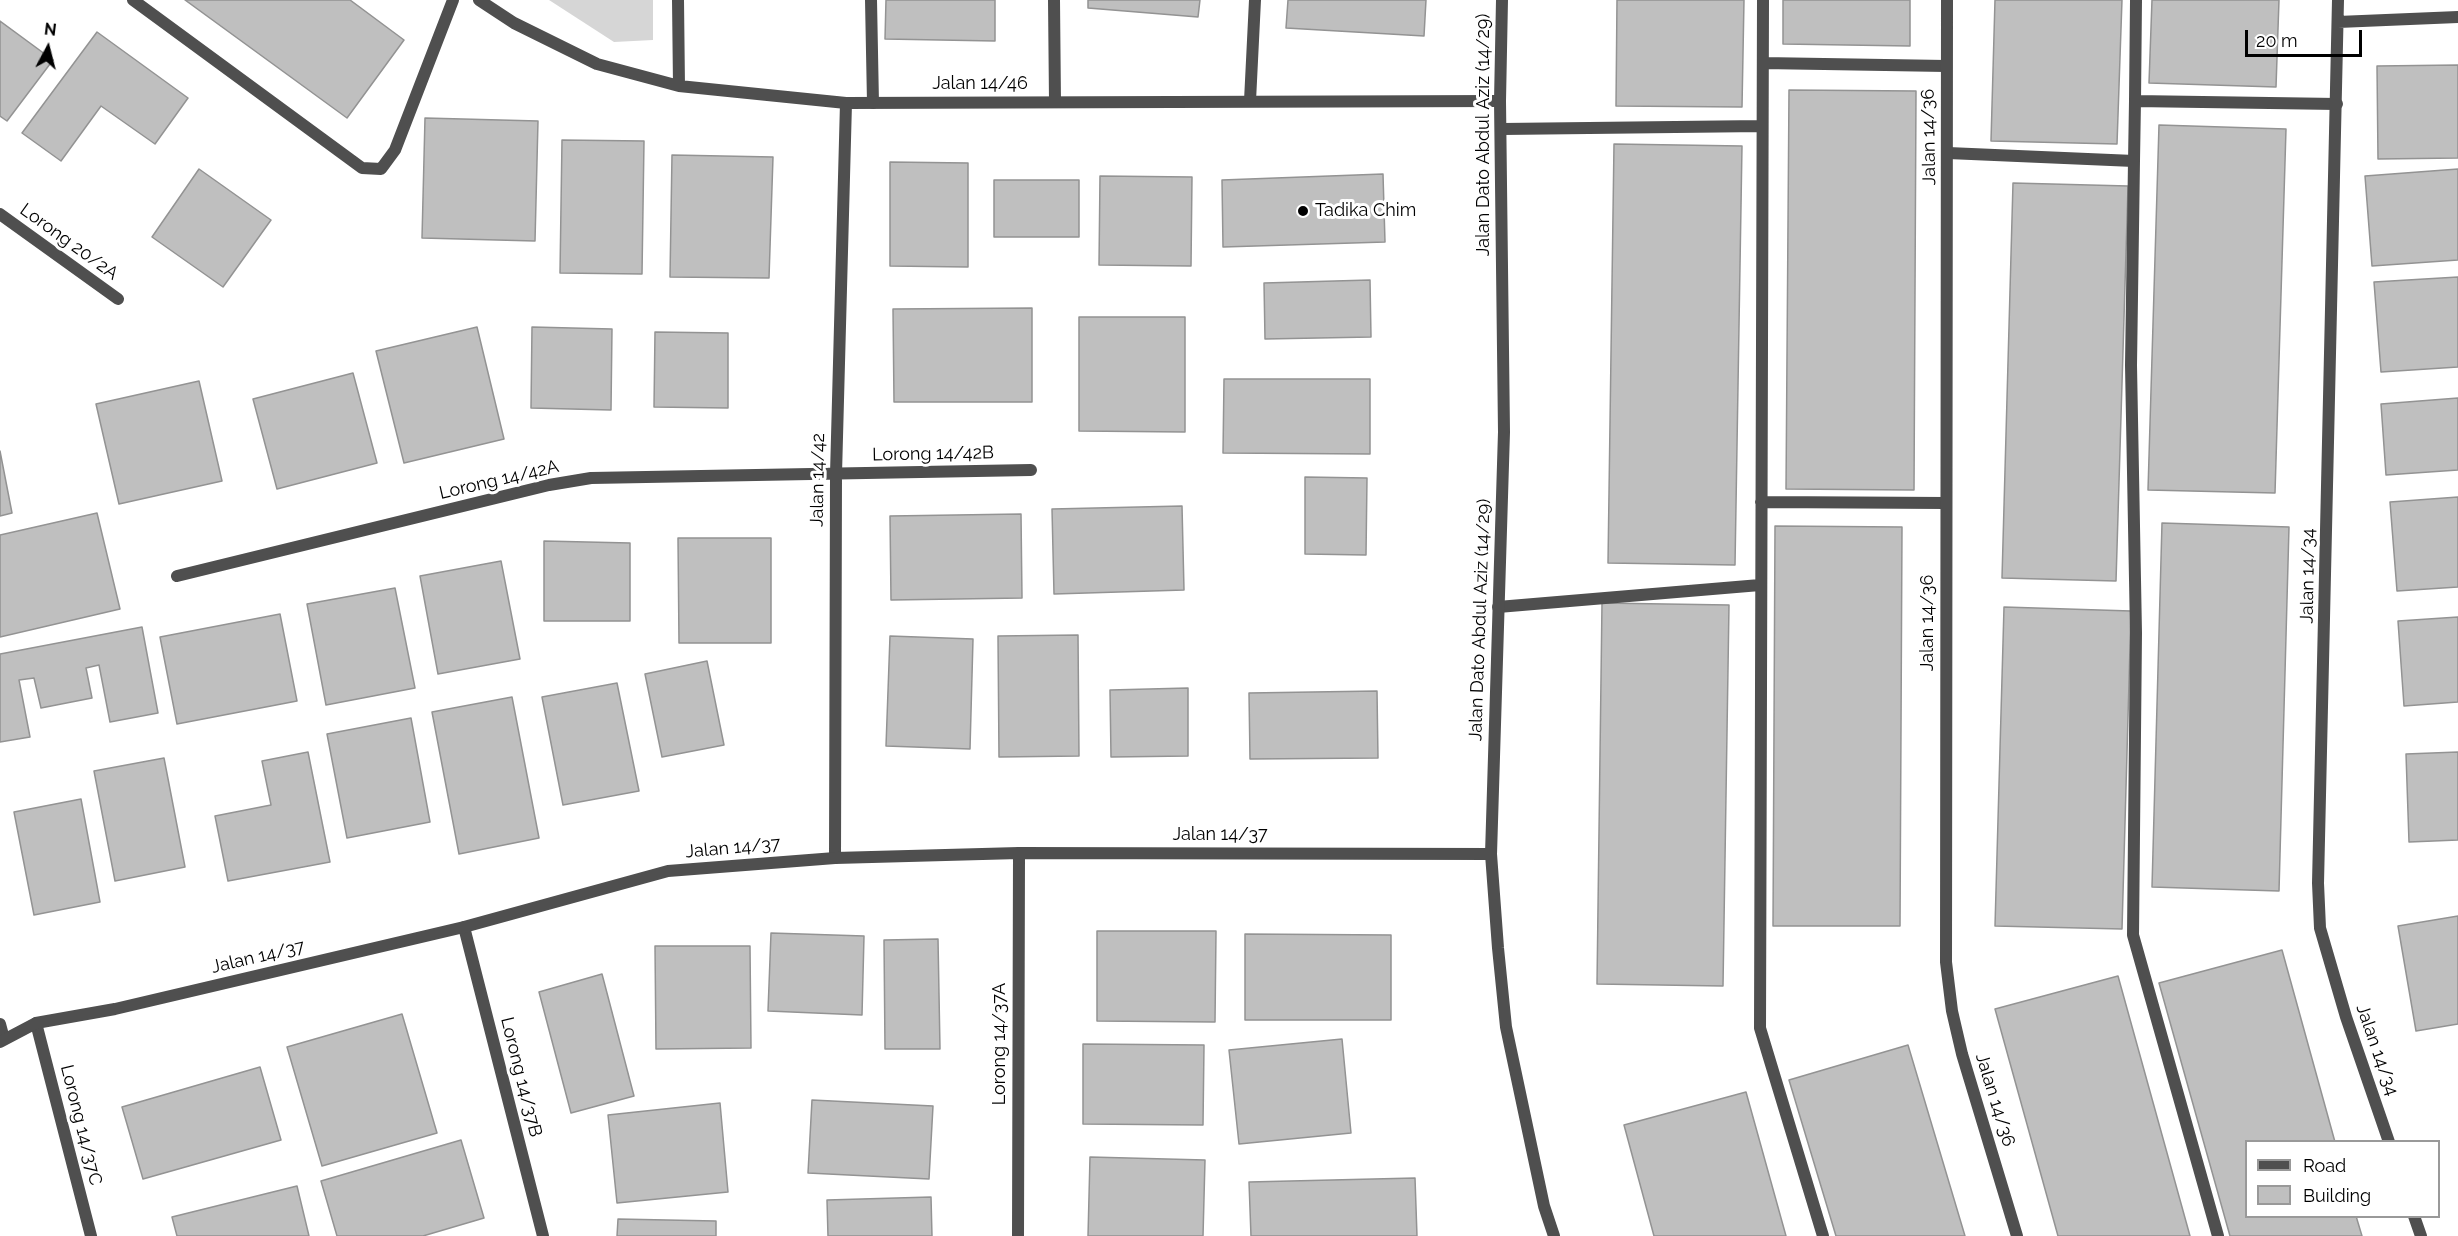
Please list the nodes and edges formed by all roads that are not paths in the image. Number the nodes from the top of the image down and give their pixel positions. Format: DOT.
graph roads {
  1 [pos="133,0"];
  2 [pos="453,0"];
  3 [pos="479,0"];
  4 [pos="678,0"];
  5 [pos="871,0"];
  6 [pos="1054,0"];
  7 [pos="1255,0"];
  8 [pos="1502,0"];
  9 [pos="1763,0"];
  10 [pos="1947,0"];
  11 [pos="2136,0"];
  12 [pos="2338,0"];
  13 [pos="2458,16"];
  14 [pos="2338,22"];
  15 [pos="1763,63"];
  16 [pos="1946,66"];
  17 [pos="679,86"];
  18 [pos="1250,101"];
  19 [pos="1500,101"];
  20 [pos="2135,101"];
  21 [pos="1055,102"];
  22 [pos="846,103"];
  23 [pos="873,103"];
  24 [pos="2337,104"];
  25 [pos="1762,126"];
  26 [pos="1502,129"];
  27 [pos="1948,153"];
  28 [pos="2134,161"];
  29 [pos="0,214"];
  30 [pos="118,299"];
  31 [pos="1031,470"];
  32 [pos="836,474"];
  33 [pos="1761,502"];
  34 [pos="1946,503"];
  35 [pos="177,576"];
  36 [pos="1760,585"];
  37 [pos="1498,608"];
  38 [pos="1019,853"];
  39 [pos="1491,854"];
  40 [pos="835,858"];
  41 [pos="464,927"];
  42 [pos="36,1023"];
  43 [pos="0,1024"];
  44 [pos="2,1040"];
  45 [pos="2388,1140"];
  46 [pos="2415,1218"];
  47 [pos="91,1236"];
  48 [pos="543,1236"];
  49 [pos="1018,1236"];
  50 [pos="1554,1236"];
  51 [pos="1823,1236"];
  52 [pos="2017,1236"];
  53 [pos="2218,1236"];
  54 [pos="2421,1236"];
  1 -- 2 [label="street"];
  3 -- 17 [label="street, Jalan 14/46"];
  4 -- 17 [label="street"];
  5 -- 23 [label="street"];
  6 -- 21 [label="street"];
  7 -- 18 [label="street"];
  8 -- 19 [label="street, Jalan Dato Abdul Aziz (14/29)"];
  9 -- 15 [label="street"];
  10 -- 16 [label="street, Jalan 14/36"];
  11 -- 20 [label="street"];
  12 -- 14 [label="street, Jalan 14/34"];
  13 -- 14 [label="street"];
  14 -- 24 [label="street, Jalan 14/34"];
  15 -- 16 [label="street"];
  15 -- 25 [label="street"];
  16 -- 27 [label="street, Jalan 14/36"];
  17 -- 22 [label="street, Jalan 14/46"];
  18 -- 19 [label="street, Jalan 14/46"];
  18 -- 21 [label="street, Jalan 14/46"];
  19 -- 26 [label="street, Jalan Dato Abdul Aziz (14/29)"];
  20 -- 24 [label="street"];
  20 -- 28 [label="street"];
  21 -- 23 [label="street, Jalan 14/46"];
  22 -- 23 [label="street, Jalan 14/46"];
  22 -- 32 [label="street, Jalan 14/42"];
  24 -- 45 [label="street, Jalan 14/34"];
  25 -- 26 [label="street"];
  25 -- 33 [label="street"];
  26 -- 37 [label="street, Jalan Dato Abdul Aziz (14/29)"];
  27 -- 28 [label="street"];
  27 -- 34 [label="street, Jalan 14/36"];
  28 -- 53 [label="street"];
  29 -- 30 [label="street, Lorong 20/2A"];
  31 -- 32 [label="street, Lorong 14/42B"];
  32 -- 35 [label="street, Lorong 14/42A"];
  32 -- 40 [label="street, Jalan 14/42"];
  33 -- 34 [label="street"];
  33 -- 36 [label="street"];
  34 -- 52 [label="street, Jalan 14/36"];
  36 -- 37 [label="street"];
  36 -- 51 [label="street"];
  37 -- 39 [label="street, Jalan Dato Abdul Aziz (14/29)"];
  38 -- 39 [label="street, Jalan 14/37"];
  38 -- 40 [label="street, Jalan 14/37"];
  38 -- 49 [label="street, Lorong 14/37A"];
  39 -- 50 [label="street, Jalan Dato Abdul Aziz (14/29)"];
  40 -- 41 [label="street, Jalan 14/37"];
  41 -- 42 [label="street, Jalan 14/37"];
  41 -- 48 [label="street, Lorong 14/37B"];
  42 -- 44 [label="street, Jalan 14/37"];
  42 -- 47 [label="street, Lorong 14/37C"];
  43 -- 44 [label="street"];
  46 -- 54 [label="street"];
}
